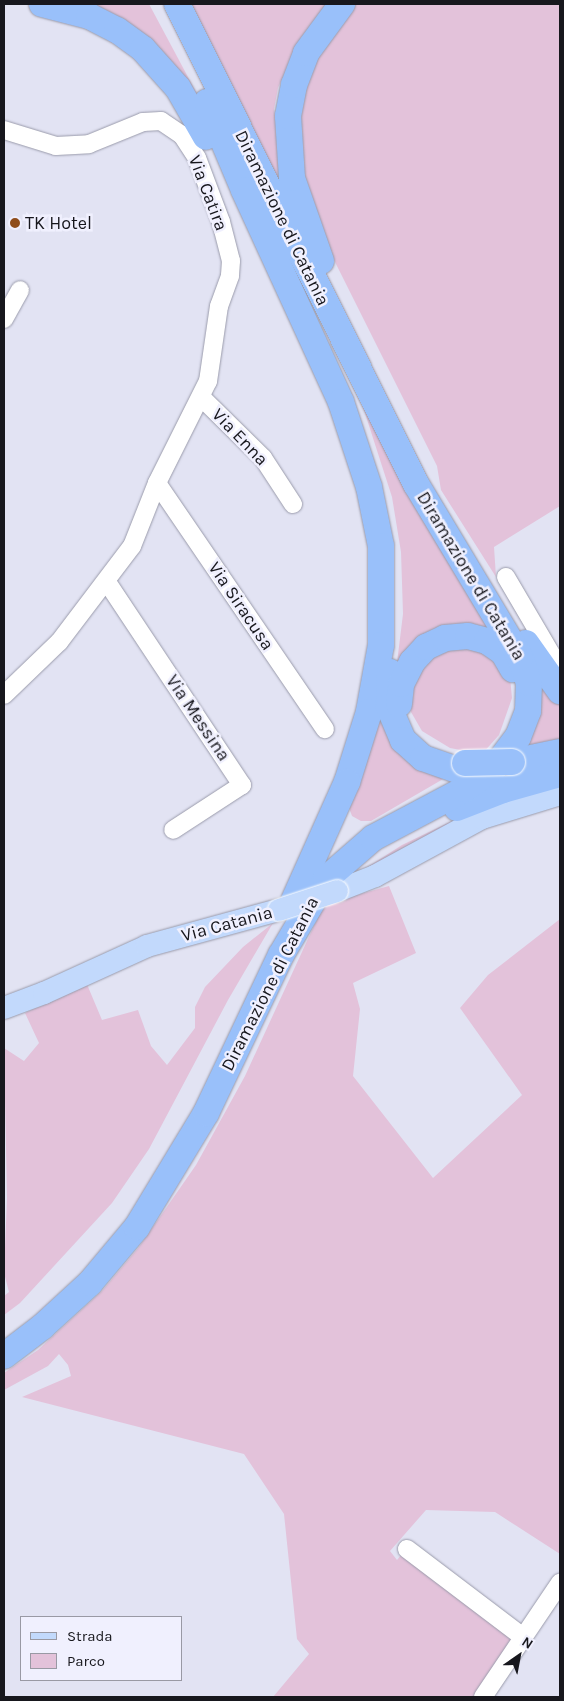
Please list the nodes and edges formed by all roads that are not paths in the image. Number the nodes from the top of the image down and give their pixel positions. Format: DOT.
graph roads {
  1 [pos="42,4"];
  2 [pos="162,4"];
  3 [pos="177,4"];
  4 [pos="342,4"];
  5 [pos="194,70"];
  6 [pos="4,130"];
  7 [pos="20,290"];
  8 [pos="321,297"];
  9 [pos="4,319"];
  10 [pos="364,363"];
  11 [pos="201,397"];
  12 [pos="391,434"];
  13 [pos="157,484"];
  14 [pos="370,487"];
  15 [pos="293,504"];
  16 [pos="506,577"];
  17 [pos="107,582"];
  18 [pos="560,670"];
  19 [pos="560,691"];
  20 [pos="4,695"];
  21 [pos="326,729"];
  22 [pos="560,752"];
  23 [pos="560,761"];
  24 [pos="464,768"];
  25 [pos="507,768"];
  26 [pos="560,774"];
  27 [pos="560,794"];
  28 [pos="173,830"];
  29 [pos="274,947"];
  30 [pos="4,1008"];
  31 [pos="206,1113"];
  32 [pos="4,1334"];
  33 [pos="4,1356"];
  34 [pos="407,1549"];
  35 [pos="560,1583"];
  36 [pos="523,1637"];
  37 [pos="483,1697"];
  1 -- 14 [label="highway"];
  2 -- 5 [label="highway, Diramazione di Catania"];
  3 -- 8 [label="highway, Diramazione di Catania"];
  4 -- 10 [label="highway"];
  5 -- 14 [label="highway, Diramazione di Catania"];
  5 -- 24 [label="highway"];
  6 -- 11 [label="street, Via Catira"];
  7 -- 9 [label="street"];
  8 -- 10 [label="highway"];
  8 -- 12 [label="highway, Diramazione di Catania"];
  10 -- 12 [label="highway"];
  10 -- 19 [label="highway"];
  11 -- 13 [label="street"];
  11 -- 15 [label="street, Via Enna"];
  12 -- 31 [label="highway, Diramazione di Catania"];
  13 -- 17 [label="street"];
  13 -- 21 [label="street, Via Siracusa"];
  14 -- 29 [label="highway, Diramazione di Catania"];
  16 -- 18 [label="street"];
  17 -- 20 [label="street"];
  17 -- 28 [label="street, Via Messina"];
  22 -- 25 [label="highway"];
  23 -- 25 [label="highway"];
  24 -- 25 [label="highway, bridge"];
  24 -- 29 [label="highway"];
  26 -- 31 [label="highway"];
  27 -- 30 [label="main road, Via Catania, bridge"];
  29 -- 32 [label="highway, Diramazione di Catania"];
  31 -- 33 [label="highway, Diramazione di Catania"];
  34 -- 36 [label="street"];
  35 -- 36 [label="street"];
  36 -- 37 [label="street"];
}
